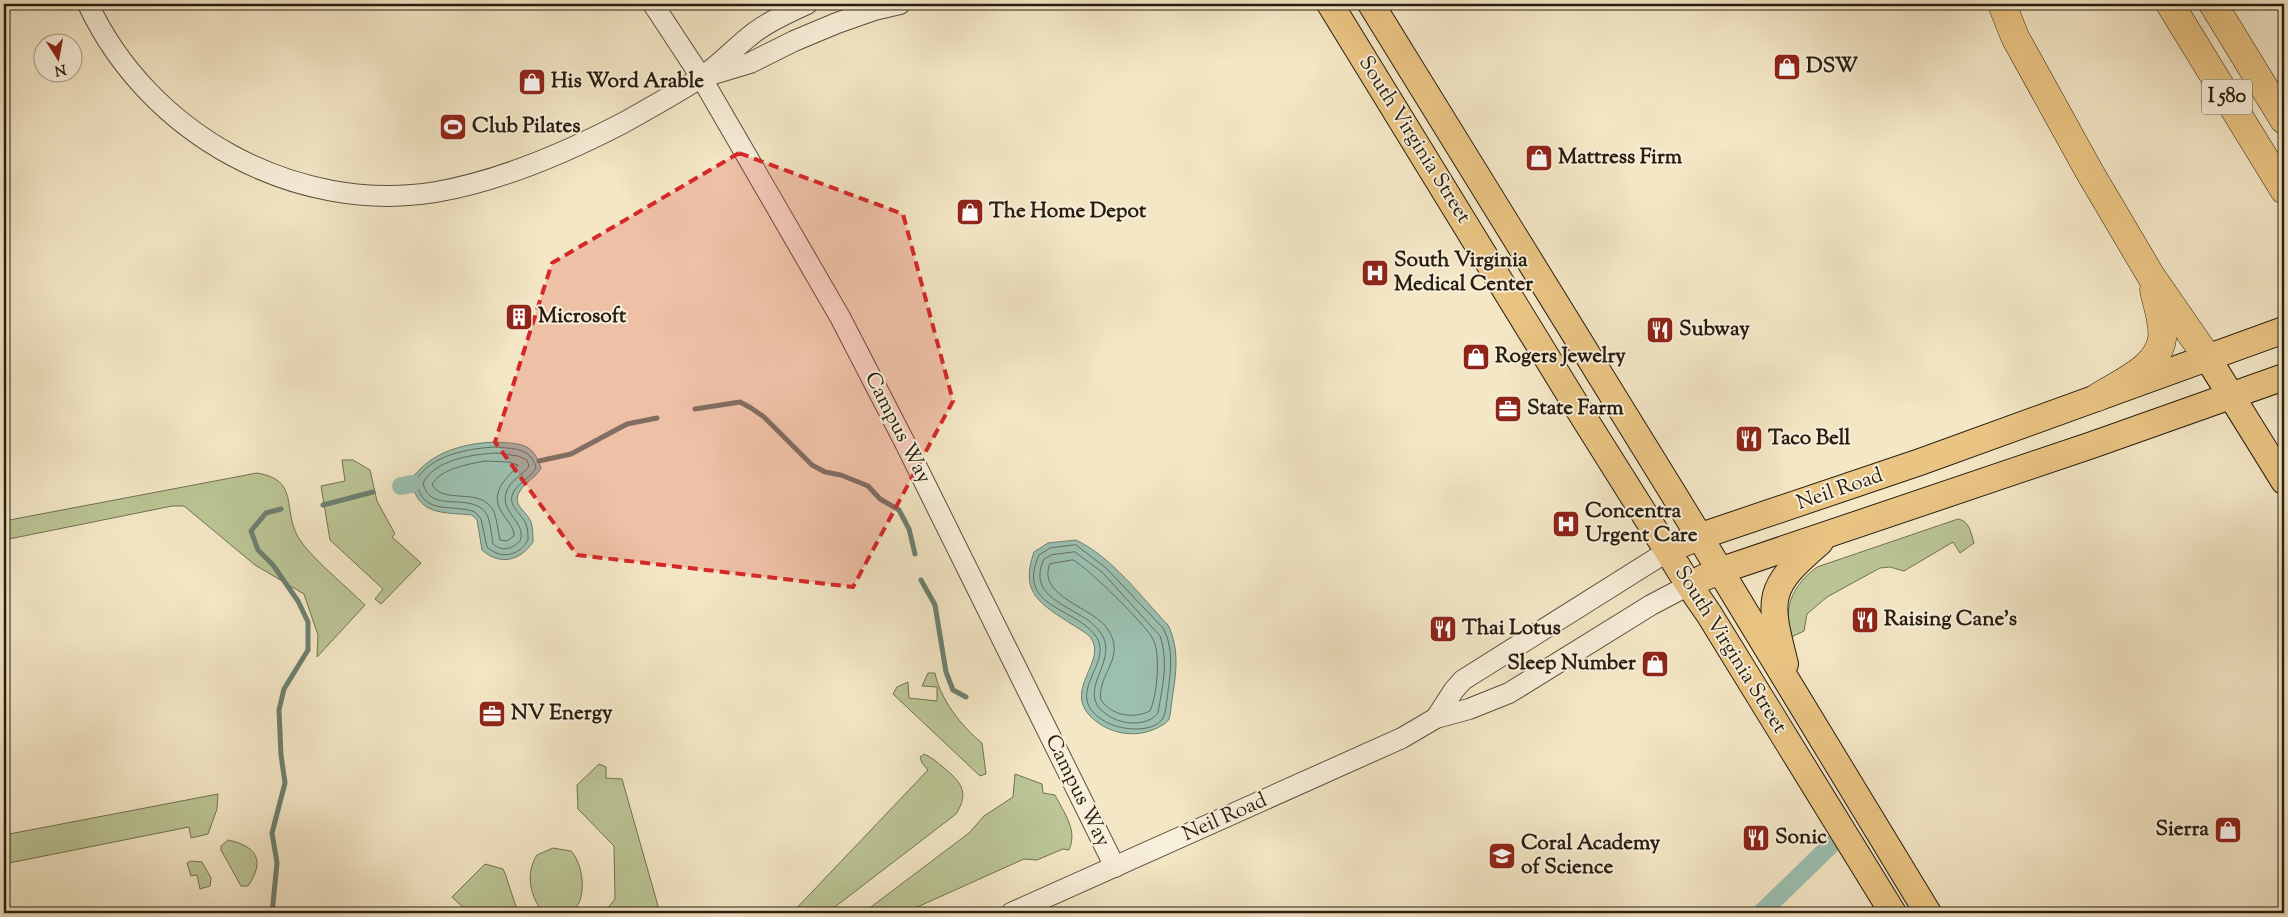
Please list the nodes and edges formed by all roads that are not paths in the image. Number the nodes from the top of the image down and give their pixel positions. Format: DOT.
graph roads {
  1 [pos="88,4"];
  2 [pos="653,4"];
  3 [pos="807,4"];
  4 [pos="900,4"];
  5 [pos="1330,4"];
  6 [pos="1371,4"];
  7 [pos="2002,4"];
  8 [pos="2170,4"];
  9 [pos="2213,4"];
  10 [pos="701,78"];
  11 [pos="2284,120"];
  12 [pos="2284,190"];
  13 [pos="2151,276"];
  14 [pos="2284,330"];
  15 [pos="2206,357"];
  16 [pos="2284,377"];
  17 [pos="2231,396"];
  18 [pos="2098,397"];
  19 [pos="2284,481"];
  20 [pos="1828,535"];
  21 [pos="1698,536"];
  22 [pos="1668,551"];
  23 [pos="1719,571"];
  24 [pos="1689,585"];
  25 [pos="1791,689"];
  26 [pos="1436,718"];
  27 [pos="1115,867"];
  28 [pos="1011,913"];
  29 [pos="1893,913"];
  30 [pos="1928,913"];
  1 -- 10 [label="street"];
  2 -- 10 [label="street, Campus Way"];
  3 -- 10 [label="street"];
  4 -- 10 [label="street"];
  5 -- 22 [label="main road, South Virginia Street"];
  6 -- 21 [label="main road, South Virginia Street"];
  7 -- 13 [label="highway"];
  8 -- 12 [label="highway, I 580"];
  9 -- 11 [label="highway, I 580"];
  10 -- 27 [label="street, Campus Way"];
  13 -- 15 [label="highway"];
  13 -- 18 [label="highway"];
  14 -- 15 [label="main road, Neil Road"];
  15 -- 17 [label="main road"];
  15 -- 18 [label="main road, Neil Road"];
  16 -- 17 [label="main road, Neil Road"];
  17 -- 19 [label="main road"];
  17 -- 20 [label="main road, Neil Road"];
  18 -- 21 [label="main road, Neil Road"];
  20 -- 23 [label="main road, Neil Road"];
  20 -- 25 [label="main road"];
  21 -- 22 [label="main road, Neil Road"];
  21 -- 23 [label="main road, South Virginia Street"];
  22 -- 24 [label="main road, South Virginia Street"];
  22 -- 26 [label="street, Neil Road"];
  23 -- 24 [label="main road, Neil Road"];
  23 -- 25 [label="main road, South Virginia Street"];
  24 -- 26 [label="street, Neil Road"];
  24 -- 29 [label="main road, South Virginia Street"];
  25 -- 30 [label="main road, South Virginia Street"];
  26 -- 27 [label="street, Neil Road"];
  27 -- 28 [label="street, Neil Road"];
}
